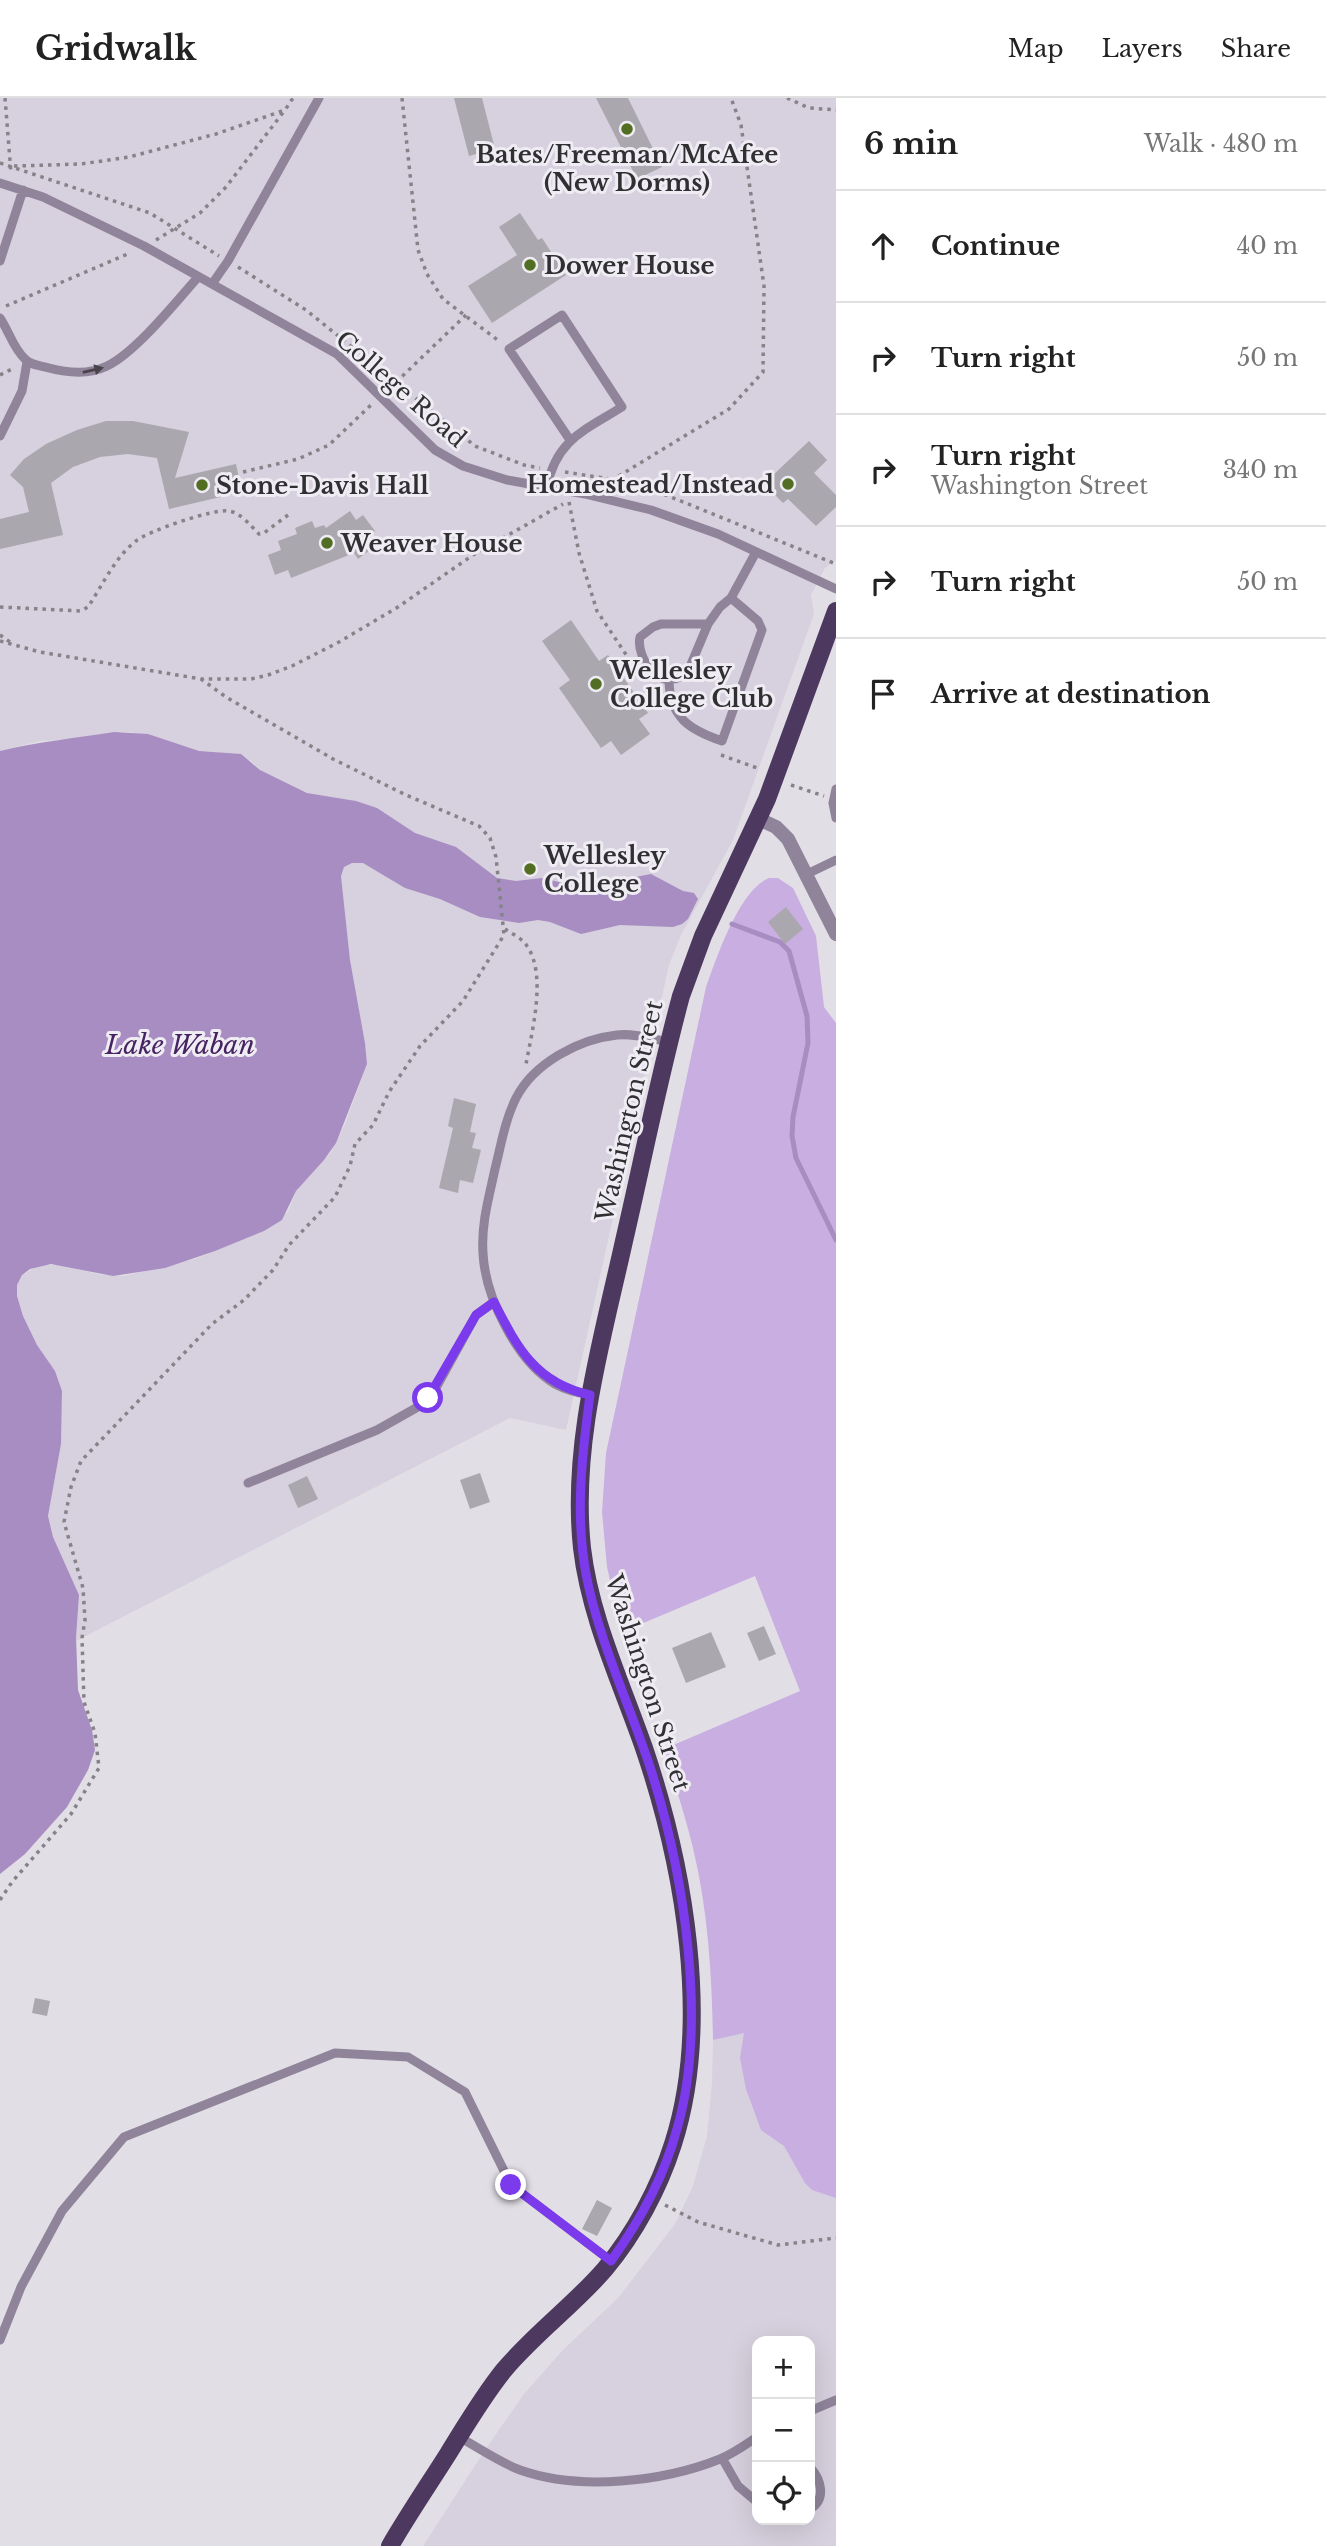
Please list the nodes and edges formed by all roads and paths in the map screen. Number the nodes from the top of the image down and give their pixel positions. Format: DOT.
graph roads {
  1 [pos="5,98"];
  2 [pos="293,98"];
  3 [pos="319,98"];
  4 [pos="402,98"];
  5 [pos="732,98"];
  6 [pos="787,98"];
  7 [pos="285,110"];
  8 [pos="836,110"];
  9 [pos="0,163"];
  10 [pos="12,166"];
  11 [pos="0,183"];
  12 [pos="10,186"];
  13 [pos="23,190"];
  14 [pos="177,228"];
  15 [pos="145,246"];
  16 [pos="0,261"];
  17 [pos="228,261"];
  18 [pos="198,277"];
  19 [pos="212,284"];
  20 [pos="0,307"];
  21 [pos="466,315"];
  22 [pos="0,318"];
  23 [pos="509,349"];
  24 [pos="27,362"];
  25 [pos="396,382"];
  26 [pos="382,396"];
  27 [pos="0,436"];
  28 [pos="570,440"];
  29 [pos="550,470"];
  30 [pos="243,472"];
  31 [pos="616,480"];
  32 [pos="547,487"];
  33 [pos="599,488"];
  34 [pos="288,515"];
  35 [pos="756,552"];
  36 [pos="834,565"];
  37 [pos="836,589"];
  38 [pos="731,598"];
  39 [pos="0,607"];
  40 [pos="836,611"];
  41 [pos="708,624"];
  42 [pos="0,635"];
  43 [pos="615,640"];
  44 [pos="0,641"];
  45 [pos="12,644"];
  46 [pos="201,679"];
  47 [pos="669,681"];
  48 [pos="786,783"];
  49 [pos="835,793"];
  50 [pos="836,818"];
  51 [pos="759,819"];
  52 [pos="836,860"];
  53 [pos="807,874"];
  54 [pos="505,929"];
  55 [pos="836,934"];
  56 [pos="669,1042"];
  57 [pos="524,1074"];
  58 [pos="494,1302"];
  59 [pos="590,1395"];
  60 [pos="248,1483"];
  61 [pos="0,1900"];
  62 [pos="650,2197"];
  63 [pos="836,2238"];
  64 [pos="611,2261"];
  65 [pos="0,2340"];
  66 [pos="836,2400"];
  67 [pos="815,2409"];
  68 [pos="459,2437"];
  69 [pos="752,2441"];
  70 [pos="722,2458"];
  71 [pos="815,2473"];
  72 [pos="752,2498"];
  73 [pos="815,2505"];
  74 [pos="390,2546"];
  1 -- 10 [label="path"];
  2 -- 7 [label="path"];
  3 -- 17 [label="lane"];
  4 -- 21 [label="path"];
  5 -- 31 [label="path"];
  6 -- 8 [label="path"];
  7 -- 10 [label="path"];
  7 -- 14 [label="path"];
  9 -- 10 [label="path"];
  10 -- 12 [label="path"];
  10 -- 14 [label="path"];
  11 -- 12 [label="lane, College Road"];
  12 -- 13 [label="lane, College Road"];
  13 -- 15 [label="lane, College Road"];
  13 -- 16 [label="lane"];
  14 -- 15 [label="path"];
  14 -- 17 [label="path"];
  15 -- 18 [label="lane, College Road"];
  15 -- 20 [label="path"];
  17 -- 19 [label="lane"];
  17 -- 25 [label="path"];
  18 -- 19 [label="lane, College Road"];
  24 -- 18 [label="lane, one-way"];
  19 -- 26 [label="lane, College Road"];
  21 -- 23 [label="path"];
  21 -- 25 [label="path"];
  22 -- 24 [label="lane"];
  23 -- 28 [label="lane"];
  23 -- 28 [label="lane"];
  24 -- 27 [label="lane"];
  25 -- 26 [label="path"];
  25 -- 29 [label="path"];
  26 -- 30 [label="path"];
  26 -- 32 [label="lane, College Road"];
  28 -- 29 [label="lane"];
  29 -- 31 [label="path"];
  29 -- 32 [label="lane"];
  31 -- 33 [label="path"];
  31 -- 36 [label="path"];
  32 -- 35 [label="lane, College Road"];
  34 -- 39 [label="path"];
  35 -- 37 [label="lane, College Road"];
  35 -- 38 [label="lane"];
  38 -- 41 [label="lane"];
  38 -- 47 [label="lane"];
  40 -- 51 [label="main road, Washington Street"];
  41 -- 47 [label="lane"];
  41 -- 47 [label="lane"];
  42 -- 45 [label="path"];
  43 -- 46 [label="path"];
  44 -- 45 [label="path"];
  45 -- 46 [label="path"];
  46 -- 54 [label="path"];
  48 -- 49 [label="path"];
  49 -- 50 [label="lane"];
  51 -- 53 [label="street"];
  51 -- 56 [label="main road, Washington Street"];
  52 -- 53 [label="lane"];
  53 -- 55 [label="street"];
  54 -- 57 [label="path"];
  54 -- 61 [label="path"];
  56 -- 58 [label="lane"];
  56 -- 59 [label="main road, Washington Street"];
  58 -- 59 [label="lane"];
  58 -- 60 [label="lane"];
  59 -- 62 [label="main road, Washington Street"];
  62 -- 63 [label="path"];
  62 -- 64 [label="main road, Washington Street"];
  64 -- 65 [label="lane"];
  64 -- 68 [label="main road, Washington Street"];
  66 -- 67 [label="lane"];
  68 -- 70 [label="lane"];
  68 -- 74 [label="main road, Washington Street"];
  69 -- 70 [label="lane"];
  70 -- 72 [label="lane"];
  71 -- 73 [label="lane"];
}
